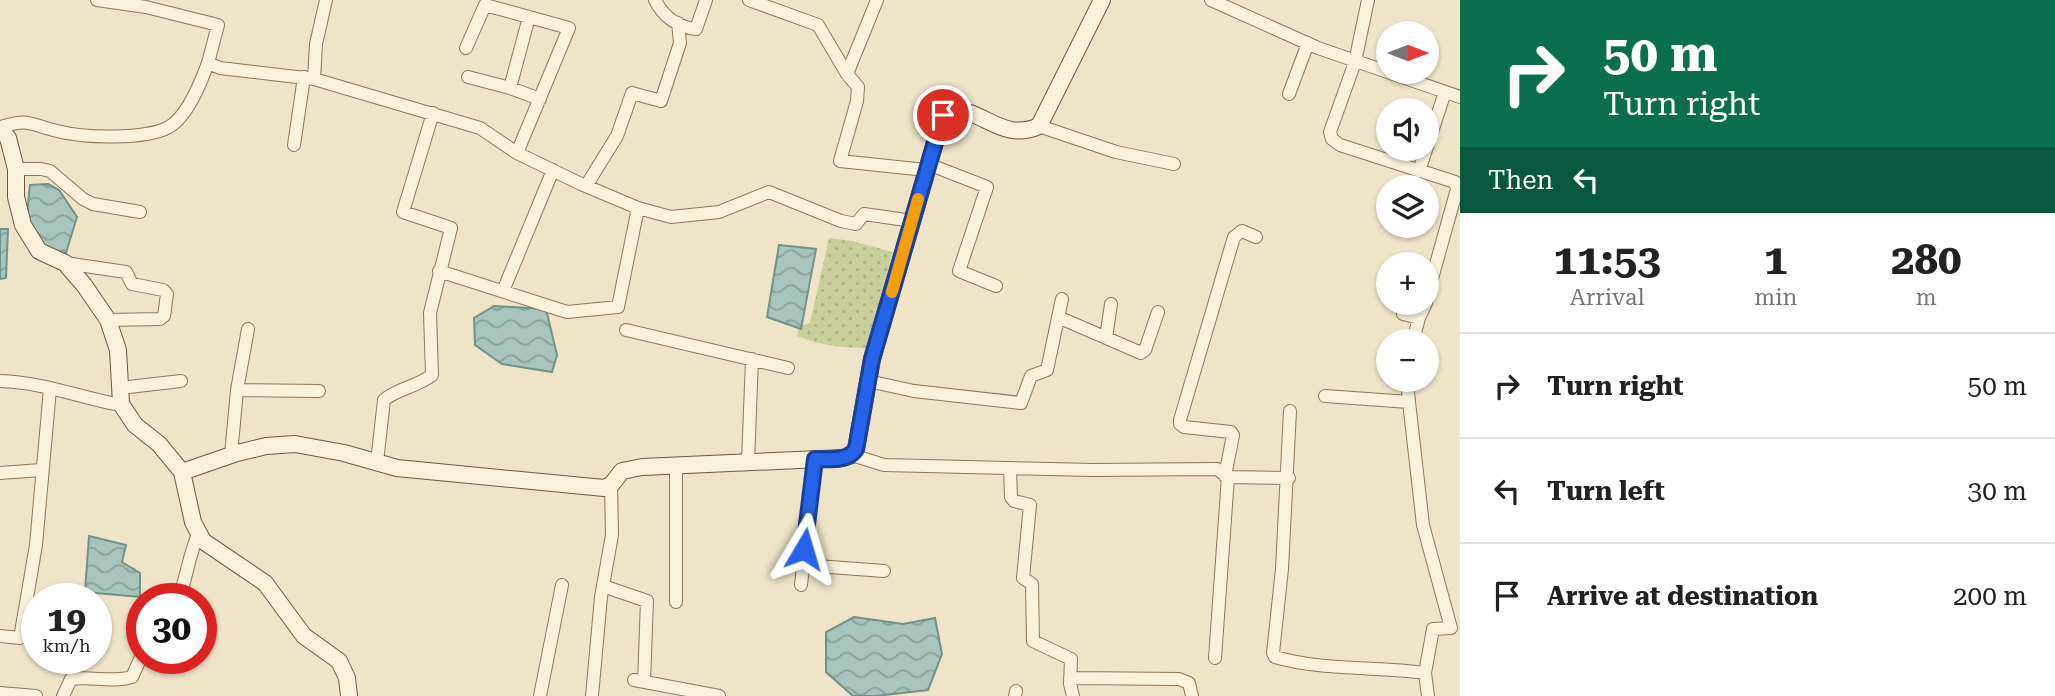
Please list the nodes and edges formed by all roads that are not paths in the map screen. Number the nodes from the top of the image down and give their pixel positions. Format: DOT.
graph roads {
  1 [pos="97,0"];
  2 [pos="326,0"];
  3 [pos="655,0"];
  4 [pos="706,0"];
  5 [pos="749,0"];
  6 [pos="877,0"];
  7 [pos="1102,0"];
  8 [pos="1211,0"];
  9 [pos="1368,0"];
  10 [pos="139,3"];
  11 [pos="529,17"];
  12 [pos="678,23"];
  13 [pos="1308,43"];
  14 [pos="466,48"];
  15 [pos="1355,62"];
  16 [pos="208,63"];
  17 [pos="847,74"];
  18 [pos="468,77"];
  19 [pos="309,78"];
  20 [pos="510,88"];
  21 [pos="1445,92"];
  22 [pos="1289,94"];
  23 [pos="1460,97"];
  24 [pos="540,99"];
  25 [pos="433,113"];
  26 [pos="1039,126"];
  27 [pos="0,128"];
  28 [pos="294,145"];
  29 [pos="517,153"];
  30 [pos="1174,164"];
  31 [pos="927,167"];
  32 [pos="16,169"];
  33 [pos="553,170"];
  34 [pos="1419,171"];
  35 [pos="586,186"];
  36 [pos="638,208"];
  37 [pos="140,212"];
  38 [pos="913,221"];
  39 [pos="1255,237"];
  40 [pos="1439,254"];
  41 [pos="65,263"];
  42 [pos="439,271"];
  43 [pos="996,286"];
  44 [pos="503,291"];
  45 [pos="1062,299"];
  46 [pos="1111,304"];
  47 [pos="1158,312"];
  48 [pos="1407,315"];
  49 [pos="1420,315"];
  50 [pos="1058,317"];
  51 [pos="1419,318"];
  52 [pos="108,320"];
  53 [pos="248,329"];
  54 [pos="1416,329"];
  55 [pos="626,330"];
  56 [pos="1106,338"];
  57 [pos="752,359"];
  58 [pos="788,368"];
  59 [pos="0,381"];
  60 [pos="181,381"];
  61 [pos="868,381"];
  62 [pos="50,389"];
  63 [pos="237,390"];
  64 [pos="319,391"];
  65 [pos="1408,392"];
  66 [pos="120,396"];
  67 [pos="1325,396"];
  68 [pos="1409,402"];
  69 [pos="1290,411"];
  70 [pos="232,455"];
  71 [pos="852,455"];
  72 [pos="815,459"];
  73 [pos="748,462"];
  74 [pos="377,463"];
  75 [pos="676,465"];
  76 [pos="1010,469"];
  77 [pos="41,470"];
  78 [pos="183,472"];
  79 [pos="0,473"];
  80 [pos="1226,477"];
  81 [pos="1289,478"];
  82 [pos="611,485"];
  83 [pos="199,532"];
  84 [pos="803,565"];
  85 [pos="884,571"];
  86 [pos="184,583"];
  87 [pos="801,584"];
  88 [pos="562,585"];
  89 [pos="603,586"];
  90 [pos="676,602"];
  91 [pos="0,636"];
  92 [pos="1215,658"];
  93 [pos="1425,673"];
  94 [pos="133,674"];
  95 [pos="1070,678"];
  96 [pos="663,691"];
  97 [pos="5,694"];
  98 [pos="36,696"];
  99 [pos="63,696"];
  100 [pos="349,696"];
  101 [pos="540,696"];
  102 [pos="592,696"];
  103 [pos="719,696"];
  104 [pos="1073,696"];
  105 [pos="1192,696"];
  106 [pos="1428,696"];
  1 -- 10 [label="street"];
  2 -- 19 [label="street"];
  3 -- 12 [label="street"];
  4 -- 12 [label="street"];
  5 -- 17 [label="street"];
  6 -- 17 [label="street"];
  7 -- 26 [label="street"];
  8 -- 13 [label="street"];
  9 -- 15 [label="street"];
  10 -- 16 [label="street"];
  11 -- 14 [label="street"];
  11 -- 20 [label="street"];
  11 -- 24 [label="street"];
  12 -- 35 [label="street"];
  13 -- 15 [label="street"];
  13 -- 22 [label="street"];
  15 -- 21 [label="street"];
  15 -- 34 [label="street"];
  16 -- 19 [label="street"];
  16 -- 27 [label="street"];
  17 -- 31 [label="street"];
  18 -- 20 [label="street"];
  19 -- 25 [label="street"];
  19 -- 28 [label="street"];
  20 -- 24 [label="street"];
  21 -- 23 [label="street"];
  21 -- 34 [label="street"];
  24 -- 29 [label="street"];
  25 -- 29 [label="street"];
  25 -- 42 [label="street"];
  26 -- 30 [label="street"];
  26 -- 31 [label="street"];
  27 -- 32 [label="street"];
  29 -- 33 [label="street"];
  31 -- 38 [label="street"];
  31 -- 43 [label="street"];
  32 -- 37 [label="street"];
  32 -- 41 [label="street"];
  33 -- 35 [label="street"];
  33 -- 44 [label="street"];
  34 -- 40 [label="street"];
  35 -- 36 [label="street"];
  36 -- 38 [label="street"];
  36 -- 44 [label="street"];
  38 -- 61 [label="street"];
  39 -- 80 [label="street"];
  41 -- 52 [label="street"];
  41 -- 52 [label="street"];
  42 -- 44 [label="street"];
  42 -- 74 [label="street"];
  45 -- 50 [label="street"];
  46 -- 56 [label="street"];
  47 -- 56 [label="street"];
  48 -- 51 [label="street"];
  49 -- 51 [label="street"];
  50 -- 56 [label="street"];
  50 -- 61 [label="street"];
  51 -- 54 [label="street"];
  52 -- 66 [label="street"];
  53 -- 63 [label="street"];
  55 -- 57 [label="street"];
  57 -- 58 [label="street"];
  57 -- 73 [label="street"];
  59 -- 62 [label="street"];
  60 -- 66 [label="street"];
  61 -- 71 [label="street"];
  62 -- 66 [label="street"];
  62 -- 77 [label="street"];
  63 -- 64 [label="street"];
  63 -- 70 [label="street"];
  65 -- 68 [label="street"];
  66 -- 78 [label="street"];
  67 -- 68 [label="street"];
  68 -- 93 [label="street"];
  69 -- 81 [label="street"];
  70 -- 74 [label="street"];
  70 -- 78 [label="street"];
  71 -- 72 [label="street"];
  71 -- 76 [label="street"];
  72 -- 73 [label="street"];
  72 -- 84 [label="street"];
  73 -- 75 [label="street"];
  74 -- 82 [label="street"];
  75 -- 82 [label="street"];
  75 -- 90 [label="street"];
  76 -- 80 [label="street"];
  76 -- 95 [label="street"];
  77 -- 79 [label="street"];
  77 -- 91 [label="street"];
  78 -- 83 [label="street"];
  80 -- 81 [label="street"];
  80 -- 92 [label="street"];
  81 -- 93 [label="street"];
  82 -- 89 [label="street"];
  83 -- 86 [label="street"];
  83 -- 100 [label="street"];
  84 -- 85 [label="street"];
  84 -- 87 [label="street"];
  88 -- 101 [label="street"];
  89 -- 96 [label="street"];
  89 -- 102 [label="street"];
  93 -- 106 [label="street"];
  94 -- 99 [label="street"];
  95 -- 104 [label="street"];
  95 -- 105 [label="street"];
  96 -- 103 [label="street"];
  97 -- 98 [label="street"];
}
